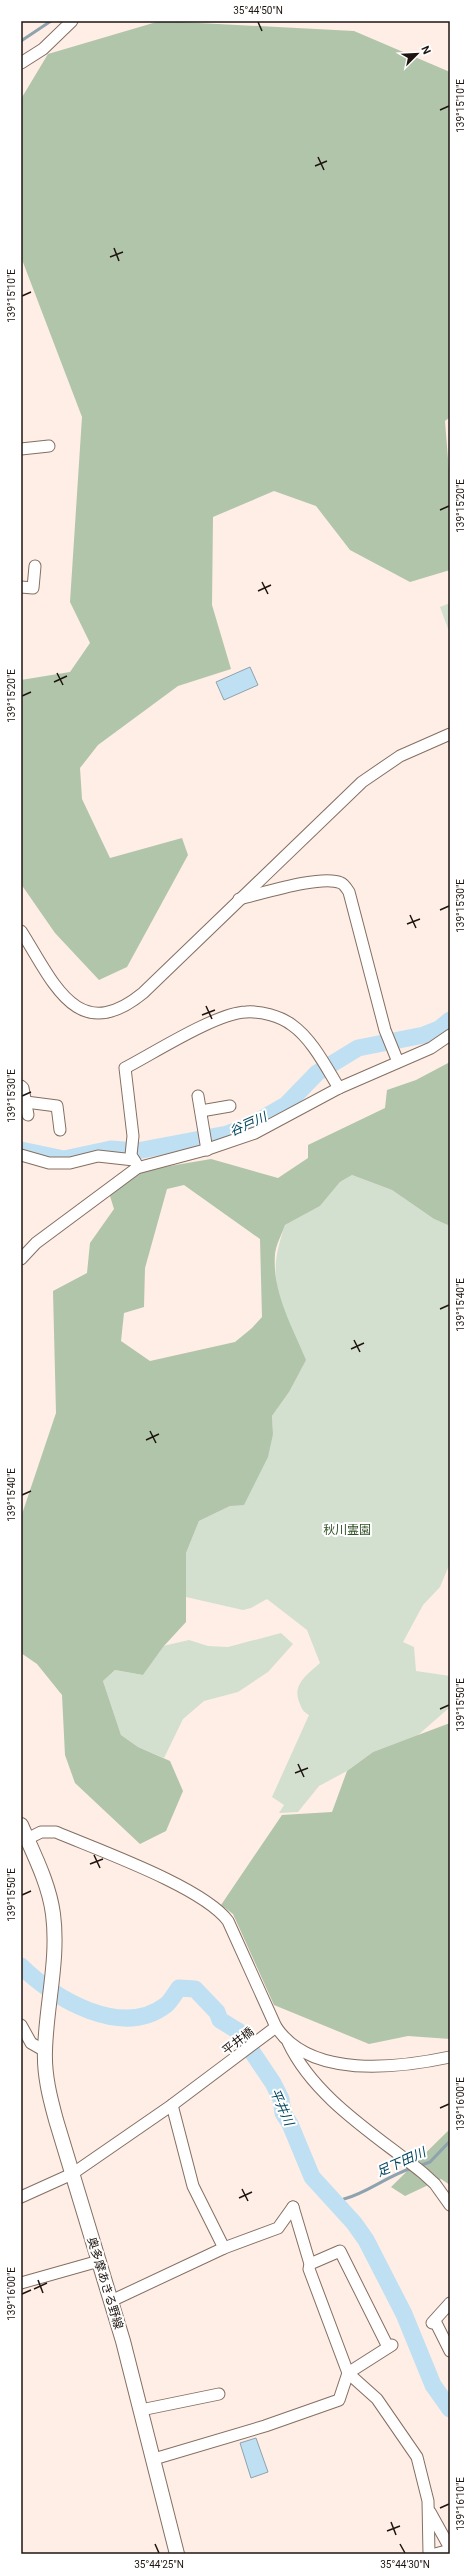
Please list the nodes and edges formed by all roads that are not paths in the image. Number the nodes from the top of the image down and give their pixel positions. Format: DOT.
graph roads {
  1 [pos="72,21"];
  2 [pos="21,63"];
  3 [pos="49,446"];
  4 [pos="21,449"];
  5 [pos="35,566"];
  6 [pos="21,587"];
  7 [pos="450,734"];
  8 [pos="239,899"];
  9 [pos="21,931"];
  10 [pos="450,1035"];
  11 [pos="398,1062"];
  12 [pos="21,1086"];
  13 [pos="339,1088"];
  14 [pos="198,1096"];
  15 [pos="26,1102"];
  16 [pos="230,1106"];
  17 [pos="201,1111"];
  18 [pos="28,1115"];
  19 [pos="60,1130"];
  20 [pos="207,1146"];
  21 [pos="21,1155"];
  22 [pos="136,1164"];
  23 [pos="21,1259"];
  24 [pos="21,1825"];
  25 [pos="27,1839"];
  26 [pos="21,2025"];
  27 [pos="276,2027"];
  28 [pos="288,2042"];
  29 [pos="45,2051"];
  30 [pos="450,2057"];
  31 [pos="172,2106"];
  32 [pos="72,2174"];
  33 [pos="21,2197"];
  34 [pos="450,2205"];
  35 [pos="224,2248"];
  36 [pos="99,2261"];
  37 [pos="310,2264"];
  38 [pos="21,2283"];
  39 [pos="111,2301"];
  40 [pos="450,2304"];
  41 [pos="450,2351"];
  42 [pos="348,2372"];
  43 [pos="219,2394"];
  44 [pos="141,2410"];
  45 [pos="154,2459"];
  46 [pos="429,2512"];
  47 [pos="450,2549"];
  48 [pos="178,2554"];
  49 [pos="429,2554"];
  50 [pos="435,2554"];
  1 -- 2 [label="street"];
  3 -- 4 [label="street"];
  5 -- 6 [label="street"];
  7 -- 8 [label="street"];
  8 -- 9 [label="street"];
  8 -- 11 [label="street"];
  10 -- 11 [label="street"];
  11 -- 13 [label="street"];
  12 -- 15 [label="street"];
  13 -- 20 [label="street"];
  13 -- 22 [label="street"];
  14 -- 17 [label="street"];
  15 -- 18 [label="street"];
  15 -- 19 [label="street"];
  16 -- 17 [label="street"];
  17 -- 20 [label="street"];
  20 -- 22 [label="street"];
  21 -- 22 [label="street"];
  22 -- 23 [label="street"];
  24 -- 25 [label="main road"];
  25 -- 27 [label="street"];
  25 -- 29 [label="main road, 奥多摩あきる野線"];
  26 -- 29 [label="street"];
  27 -- 28 [label="street"];
  27 -- 31 [label="street, 平井橋"];
  28 -- 30 [label="street"];
  28 -- 34 [label="street"];
  29 -- 32 [label="main road, 奥多摩あきる野線"];
  31 -- 32 [label="street, 平井橋"];
  31 -- 35 [label="street"];
  32 -- 33 [label="street, 平井橋"];
  32 -- 36 [label="main road, 奥多摩あきる野線"];
  35 -- 37 [label="street"];
  35 -- 39 [label="street"];
  36 -- 38 [label="street"];
  36 -- 39 [label="main road, 奥多摩あきる野線"];
  37 -- 42 [label="street"];
  37 -- 42 [label="street"];
  39 -- 44 [label="main road, 奥多摩あきる野線"];
  40 -- 41 [label="street"];
  42 -- 45 [label="street"];
  42 -- 46 [label="street"];
  43 -- 44 [label="street"];
  44 -- 45 [label="main road, 奥多摩あきる野線"];
  45 -- 48 [label="main road, 奥多摩あきる野線"];
  46 -- 47 [label="street"];
  46 -- 49 [label="street"];
  47 -- 50 [label="street"];
}
